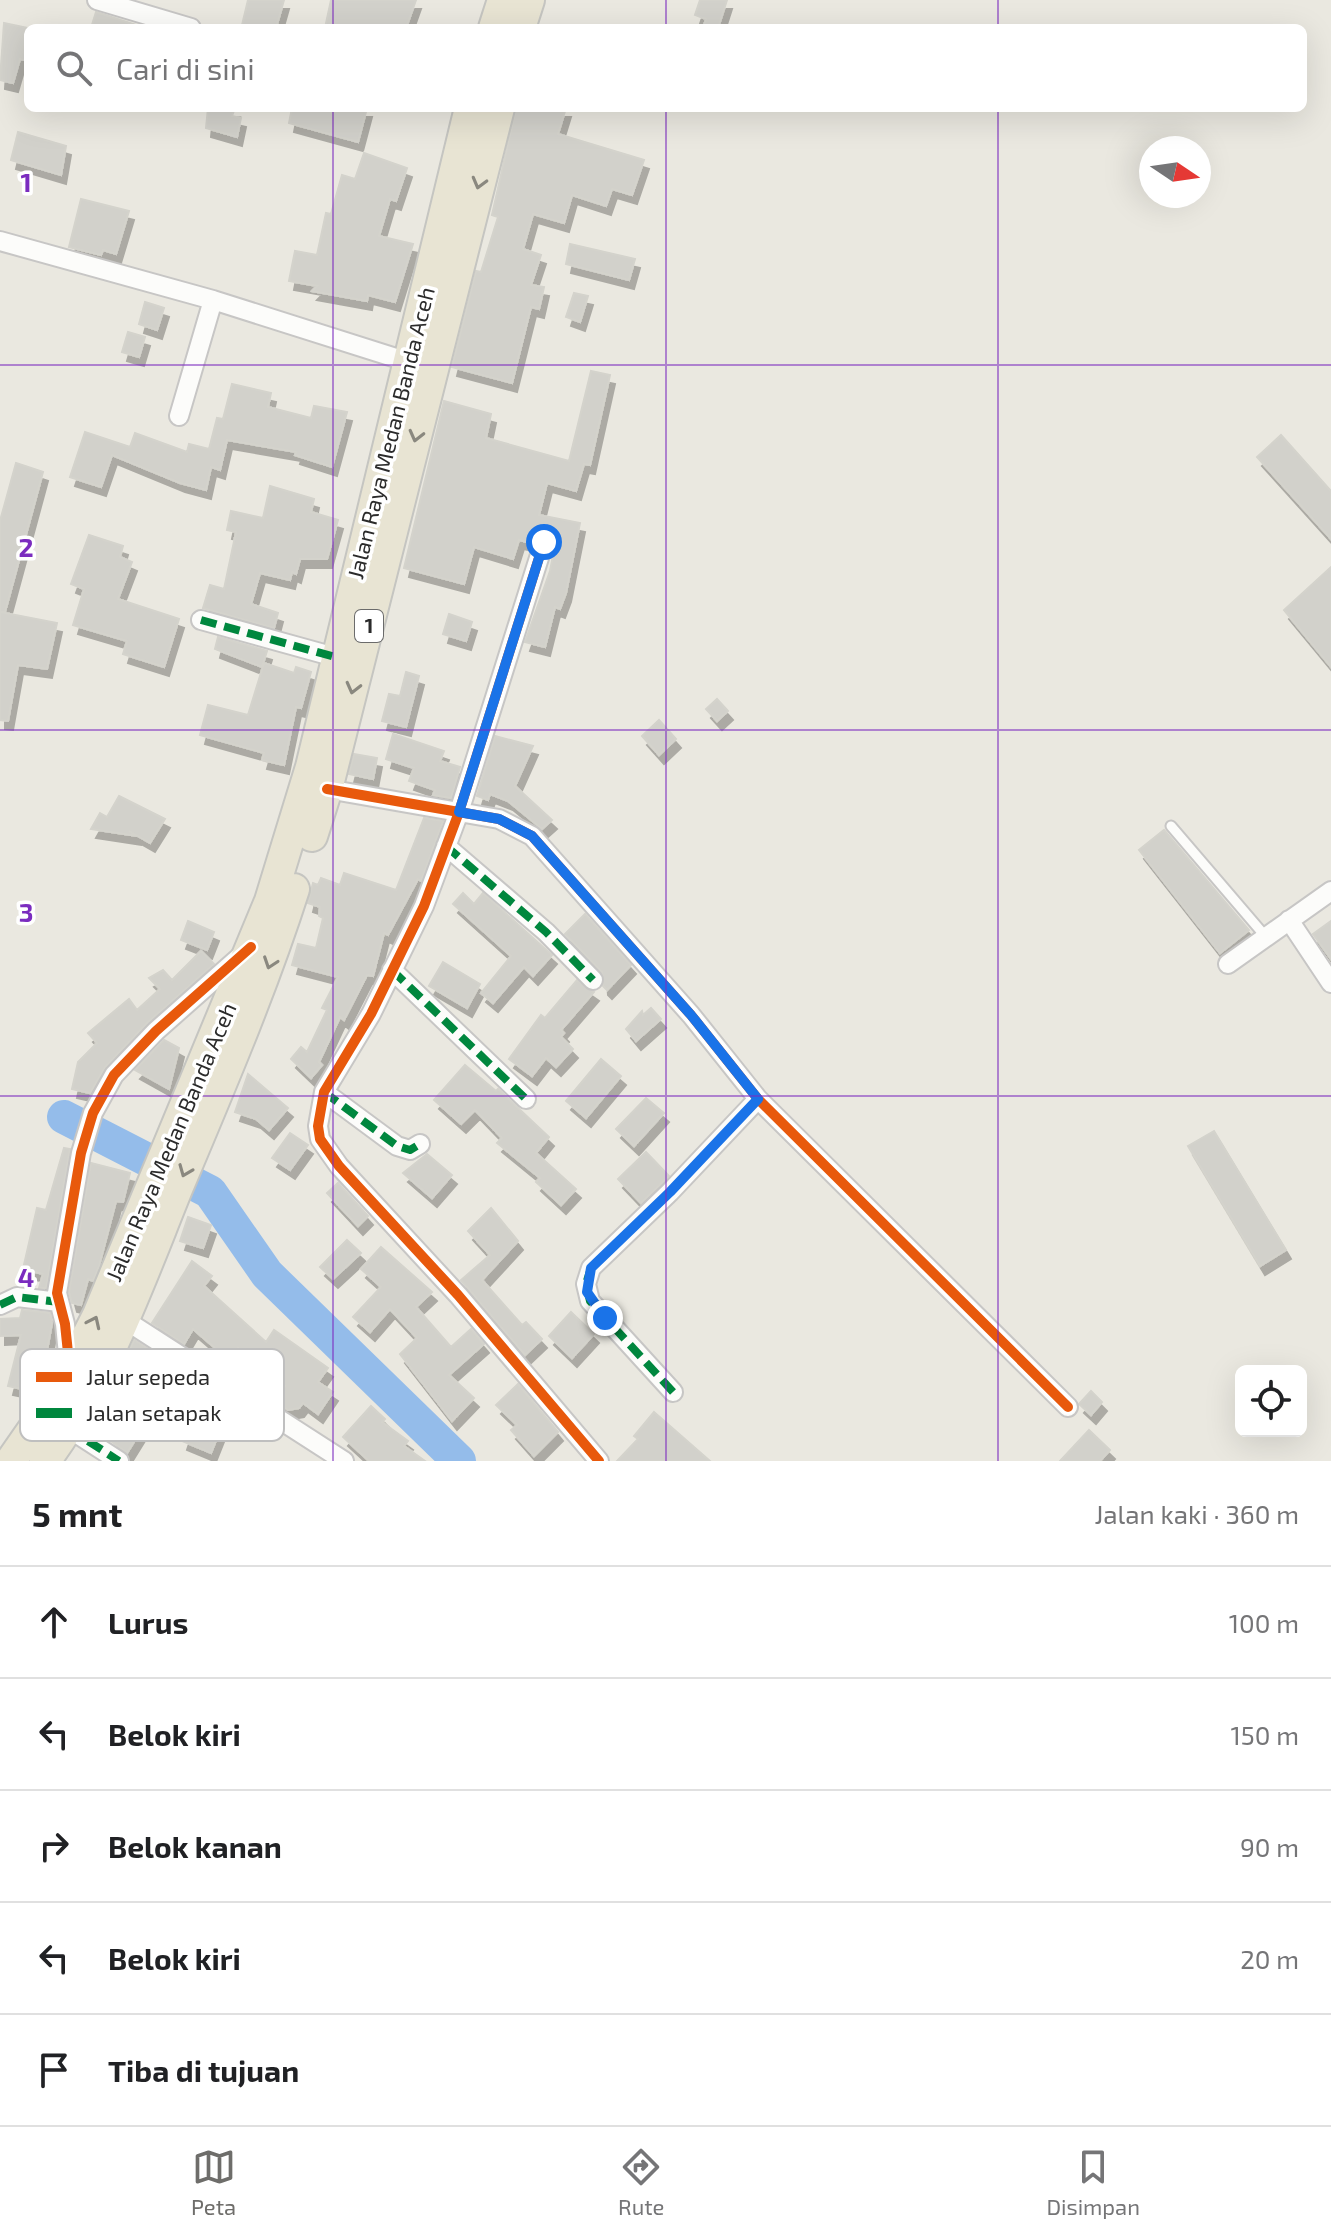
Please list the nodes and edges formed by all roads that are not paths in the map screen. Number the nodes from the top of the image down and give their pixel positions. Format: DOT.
graph roads {
  1 [pos="97,0"];
  2 [pos="503,0"];
  3 [pos="529,0"];
  4 [pos="178,24"];
  5 [pos="495,24"];
  6 [pos="521,24"];
  7 [pos="473,112"];
  8 [pos="0,241"];
  9 [pos="213,300"];
  10 [pos="421,366"];
  11 [pos="179,416"];
  12 [pos="544,542"];
  13 [pos="201,620"];
  14 [pos="335,657"];
  15 [pos="327,789"];
  16 [pos="459,812"];
  17 [pos="1171,826"];
  18 [pos="446,846"];
  19 [pos="286,881"];
  20 [pos="1331,891"];
  21 [pos="1289,920"];
  22 [pos="1266,937"];
  23 [pos="251,947"];
  24 [pos="1228,964"];
  25 [pos="392,970"];
  26 [pos="593,980"];
  27 [pos="1331,983"];
  28 [pos="324,1092"];
  29 [pos="526,1099"];
  30 [pos="758,1099"];
  31 [pos="190,1128"];
  32 [pos="420,1144"];
  33 [pos="157,1207"];
  34 [pos="59,1302"];
  35 [pos="0,1305"];
  36 [pos="125,1320"];
  37 [pos="68,1349"];
  38 [pos="82,1349"];
  39 [pos="110,1349"];
  40 [pos="170,1349"];
  41 [pos="673,1392"];
  42 [pos="1068,1407"];
  43 [pos="284,1422"];
  44 [pos="24,1441"];
  45 [pos="59,1441"];
  46 [pos="88,1441"];
  47 [pos="11,1461"];
  48 [pos="45,1461"];
  49 [pos="119,1461"];
  50 [pos="344,1461"];
  51 [pos="599,1461"];
  1 -- 4 [label="street"];
  2 -- 5 [label="highway"];
  3 -- 6 [label="highway"];
  7 -- 10 [label="highway, Jalan Raya Medan Banda Aceh / 1"];
  8 -- 9 [label="street"];
  9 -- 10 [label="street"];
  9 -- 11 [label="street"];
  10 -- 14 [label="highway, Jalan Raya Medan Banda Aceh / 1"];
  10 -- 15 [label="highway, Jalan Raya Medan Banda Aceh / 1, one-way"];
  12 -- 16 [label="street"];
  13 -- 14 [label="street"];
  14 -- 19 [label="highway, Jalan Raya Medan Banda Aceh / 1"];
  15 -- 16 [label="street"];
  15 -- 19 [label="highway, Jalan Raya Medan Banda Aceh / 1"];
  16 -- 18 [label="street"];
  16 -- 30 [label="street"];
  17 -- 22 [label="lane"];
  18 -- 25 [label="street"];
  18 -- 26 [label="street"];
  19 -- 23 [label="highway, Jalan Raya Medan Banda Aceh / 1"];
  19 -- 31 [label="highway, Jalan Raya Medan Banda Aceh / 1, one-way"];
  20 -- 21 [label="street"];
  21 -- 22 [label="street"];
  21 -- 27 [label="street"];
  22 -- 24 [label="street"];
  23 -- 31 [label="highway, Jalan Raya Medan Banda Aceh / 1"];
  23 -- 34 [label="street"];
  25 -- 28 [label="street"];
  25 -- 29 [label="street"];
  28 -- 32 [label="street"];
  28 -- 51 [label="street"];
  30 -- 41 [label="street"];
  30 -- 42 [label="street"];
  31 -- 33 [label="highway, Jalan Raya Medan Banda Aceh / 1"];
  33 -- 36 [label="highway, Jalan Raya Medan Banda Aceh / 1"];
  38 -- 33 [label="highway, Jalan Raya Medan Banda Aceh / 1, one-way"];
  34 -- 35 [label="street"];
  34 -- 37 [label="street"];
  36 -- 39 [label="highway, Jalan Raya Medan Banda Aceh / 1"];
  36 -- 40 [label="street"];
  43 -- 50 [label="street"];
  44 -- 47 [label="highway, Jalan Raya Medan Banda Aceh / 1"];
  45 -- 48 [label="highway, Jalan Raya Medan Banda Aceh / 1"];
  46 -- 49 [label="street"];
}
